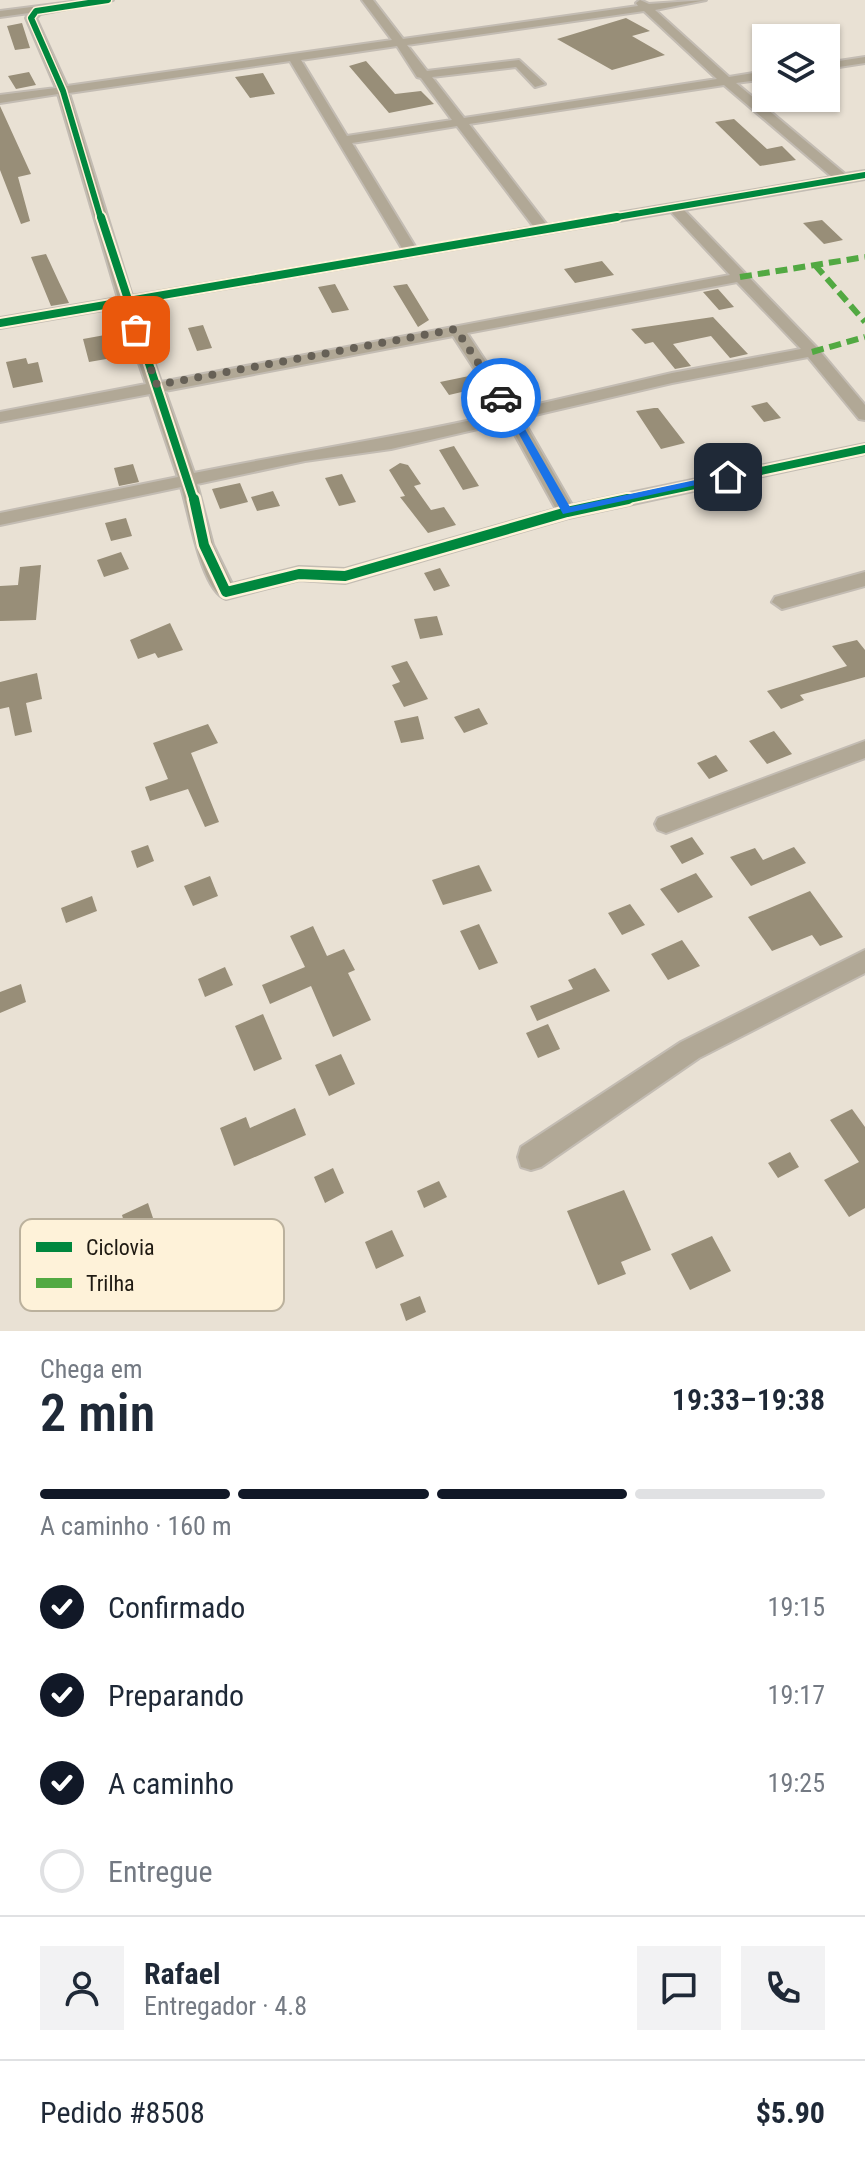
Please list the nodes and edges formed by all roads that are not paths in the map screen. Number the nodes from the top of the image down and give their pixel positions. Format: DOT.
graph roads {
  1 [pos="2,0"];
  2 [pos="108,0"];
  3 [pos="367,0"];
  4 [pos="701,0"];
  5 [pos="642,4"];
  6 [pos="48,8"];
  7 [pos="4,13"];
  8 [pos="398,43"];
  9 [pos="294,58"];
  10 [pos="865,60"];
  11 [pos="840,64"];
  12 [pos="421,75"];
  13 [pos="752,77"];
  14 [pos="726,81"];
  15 [pos="539,84"];
  16 [pos="63,91"];
  17 [pos="0,99"];
  18 [pos="460,124"];
  19 [pos="344,140"];
  20 [pos="865,175"];
  21 [pos="843,179"];
  22 [pos="674,208"];
  23 [pos="544,231"];
  24 [pos="413,254"];
  25 [pos="740,277"];
  26 [pos="126,302"];
  27 [pos="0,323"];
  28 [pos="456,329"];
  29 [pos="812,352"];
  30 [pos="157,385"];
  31 [pos="865,415"];
  32 [pos="513,416"];
  33 [pos="0,417"];
  34 [pos="865,449"];
  35 [pos="186,480"];
  36 [pos="567,512"];
  37 [pos="0,519"];
  38 [pos="865,579"];
  39 [pos="782,602"];
  40 [pos="865,749"];
  41 [pos="666,824"];
  42 [pos="865,961"];
  43 [pos="531,1157"];
  1 -- 7 [label="street"];
  2 -- 6 [label="street"];
  3 -- 8 [label="street"];
  4 -- 5 [label="street"];
  5 -- 8 [label="street"];
  5 -- 14 [label="street"];
  6 -- 7 [label="street"];
  6 -- 16 [label="street"];
  8 -- 9 [label="street"];
  8 -- 12 [label="street"];
  9 -- 16 [label="street"];
  9 -- 19 [label="street"];
  10 -- 11 [label="street"];
  12 -- 15 [label="street"];
  12 -- 18 [label="street"];
  13 -- 14 [label="street"];
  14 -- 18 [label="street"];
  14 -- 21 [label="street"];
  16 -- 17 [label="street"];
  16 -- 26 [label="street"];
  18 -- 19 [label="street"];
  18 -- 23 [label="street"];
  19 -- 24 [label="street"];
  20 -- 21 [label="street"];
  21 -- 22 [label="street"];
  22 -- 23 [label="street"];
  22 -- 25 [label="street"];
  23 -- 24 [label="street"];
  24 -- 26 [label="street"];
  25 -- 28 [label="street"];
  25 -- 29 [label="street"];
  26 -- 27 [label="street"];
  26 -- 30 [label="street"];
  28 -- 30 [label="street"];
  28 -- 32 [label="street"];
  29 -- 31 [label="street"];
  29 -- 32 [label="street"];
  30 -- 33 [label="street"];
  30 -- 35 [label="street"];
  32 -- 35 [label="street"];
  32 -- 36 [label="street"];
  34 -- 36 [label="street"];
  35 -- 36 [label="street"];
  35 -- 37 [label="street"];
  38 -- 39 [label="street"];
  40 -- 41 [label="street"];
  42 -- 43 [label="street"];
}
